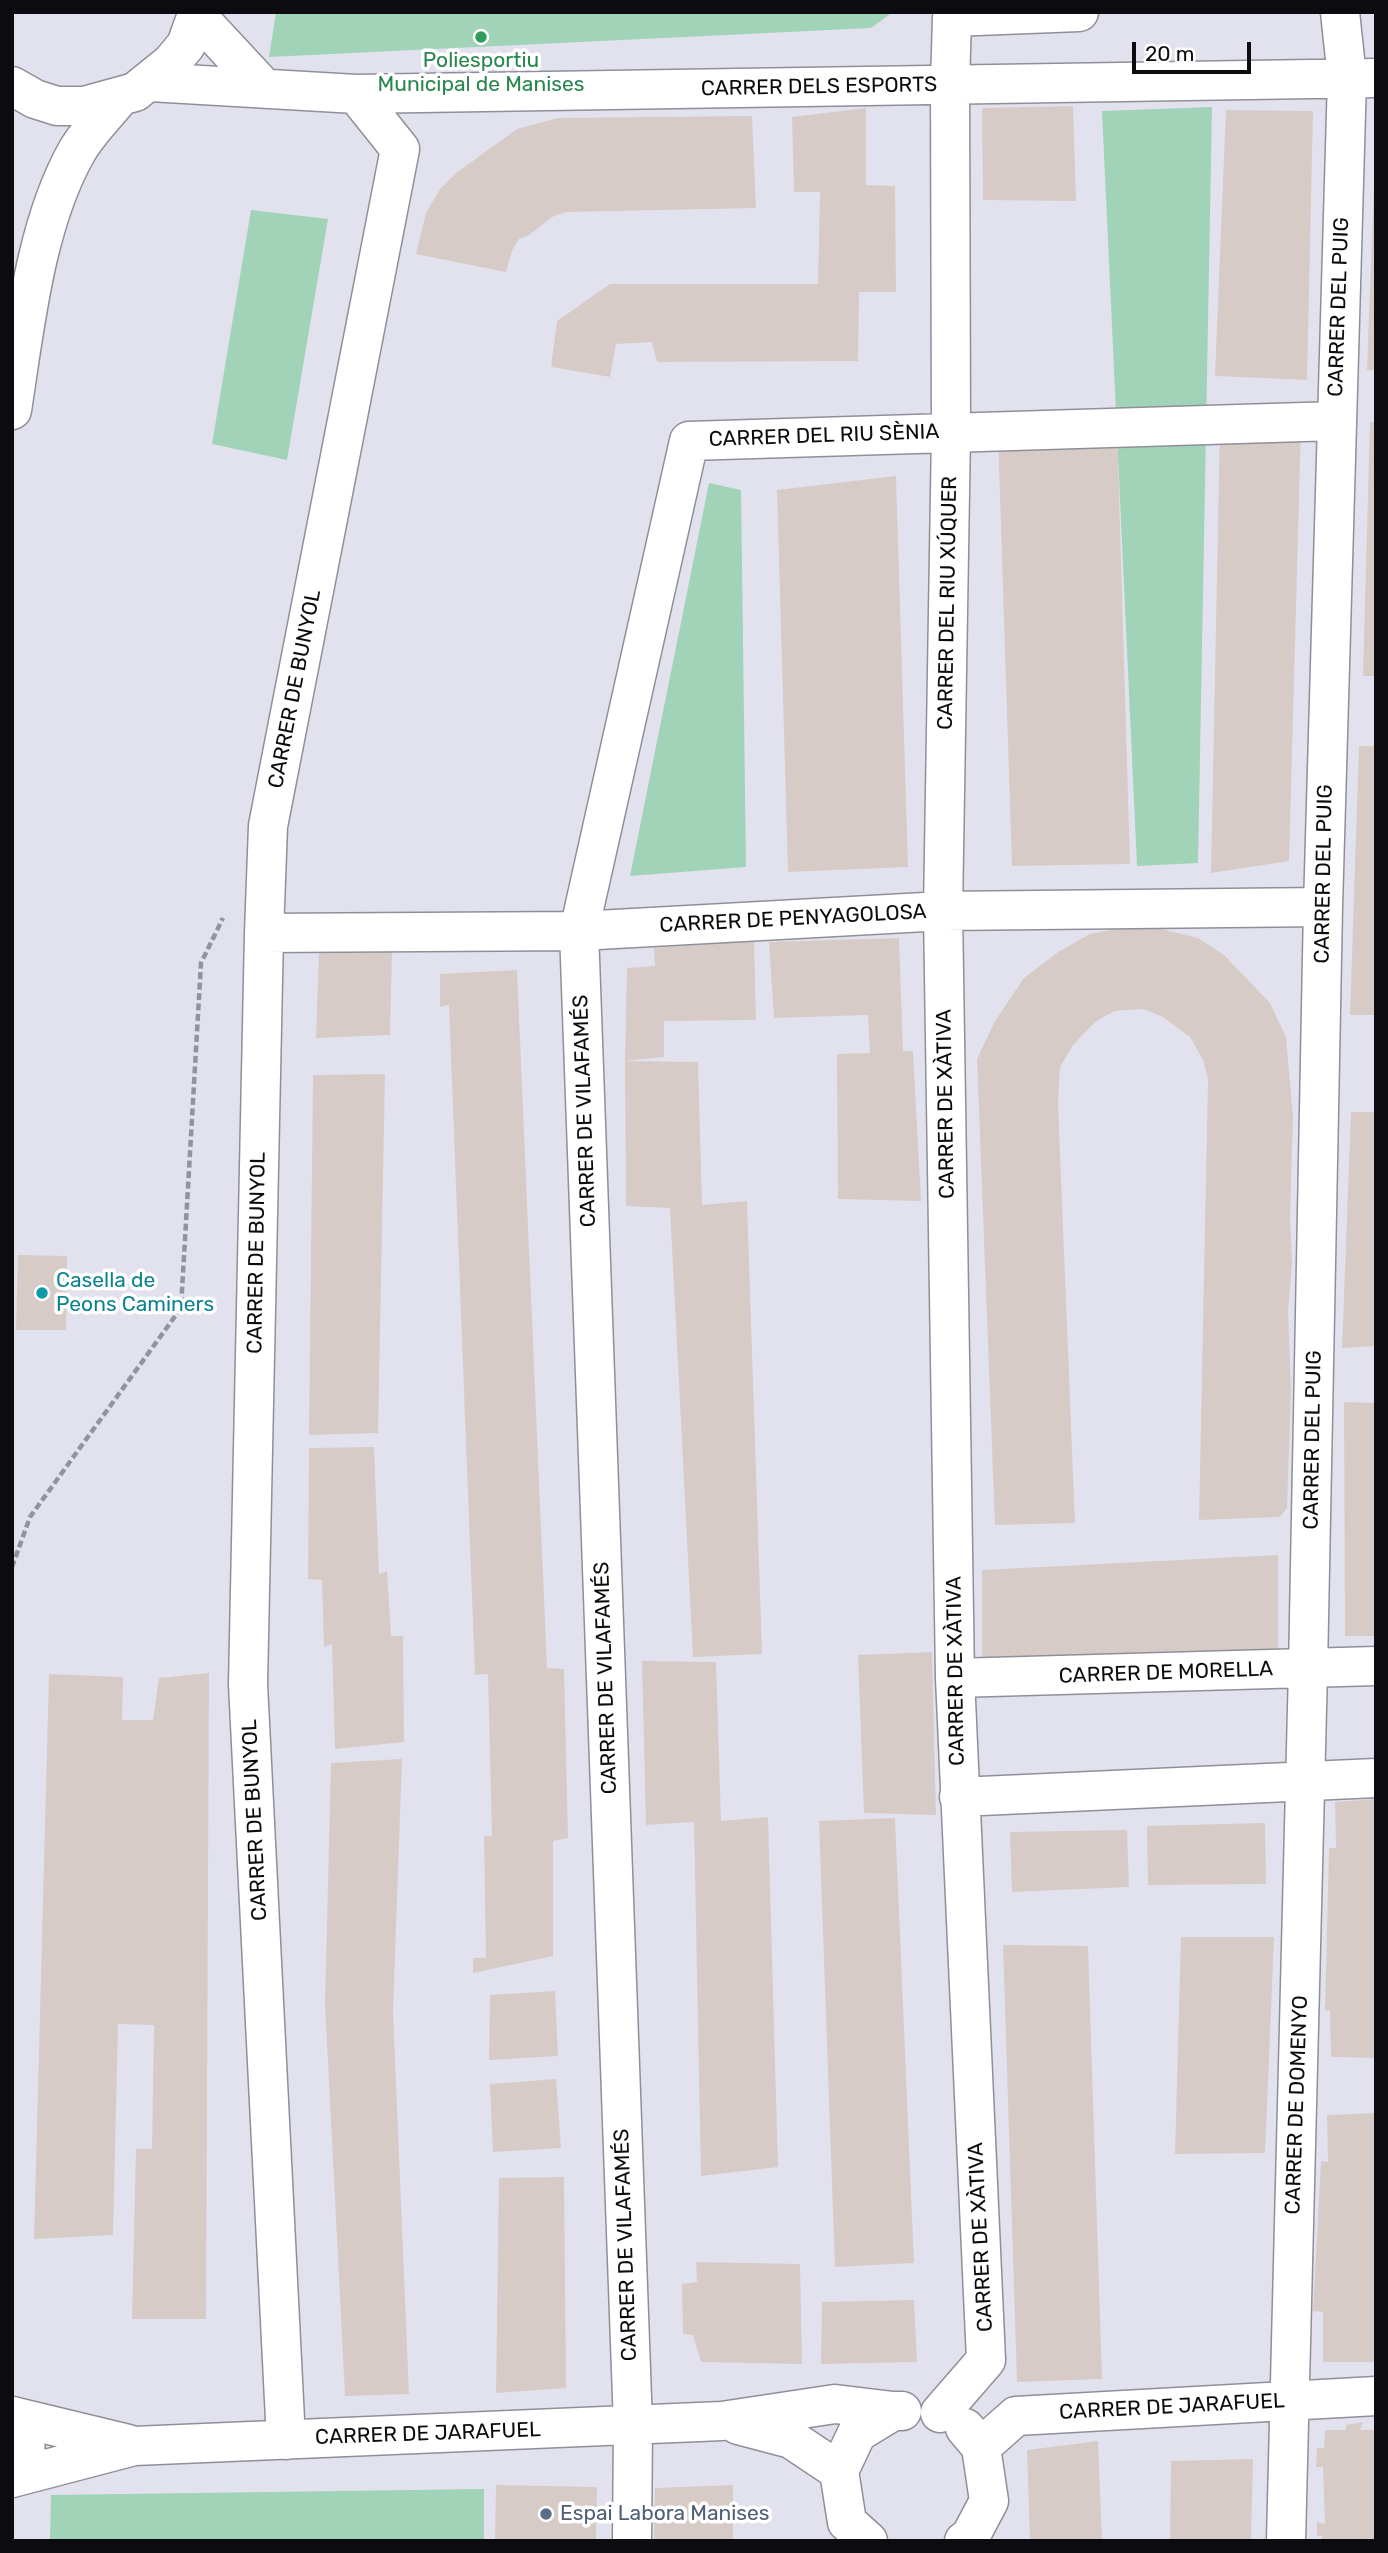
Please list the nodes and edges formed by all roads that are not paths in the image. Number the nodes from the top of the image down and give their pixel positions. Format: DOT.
graph roads {
  1 [pos="1079,12"];
  2 [pos="1340,12"];
  3 [pos="198,15"];
  4 [pos="955,15"];
  5 [pos="1361,78"];
  6 [pos="950,85"];
  7 [pos="12,86"];
  8 [pos="263,87"];
  9 [pos="135,89"];
  10 [pos="356,94"];
  11 [pos="12,410"];
  12 [pos="1336,421"];
  13 [pos="951,432"];
  14 [pos="1323,907"];
  15 [pos="943,911"];
  16 [pos="579,931"];
  17 [pos="264,933"];
  18 [pos="1376,1667"];
  19 [pos="1308,1669"];
  20 [pos="955,1678"];
  21 [pos="1376,1778"];
  22 [pos="1305,1781"];
  23 [pos="959,1797"];
  24 [pos="1376,2396"];
  25 [pos="1289,2400"];
  26 [pos="894,2411"];
  27 [pos="940,2413"];
  28 [pos="12,2416"];
  29 [pos="722,2421"];
  30 [pos="632,2425"];
  31 [pos="286,2440"];
  32 [pos="134,2446"];
  33 [pos="981,2447"];
  34 [pos="839,2471"];
  35 [pos="12,2478"];
  36 [pos="989,2501"];
  37 [pos="632,2541"];
  38 [pos="868,2541"];
  39 [pos="964,2541"];
  40 [pos="990,2541"];
  41 [pos="1286,2541"];
  1 -- 4 [label="street"];
  2 -- 5 [label="street, CARRER DEL PUIG"];
  3 -- 8 [label="street"];
  3 -- 9 [label="street"];
  4 -- 6 [label="street, CARRER DEL RIU XÚQUER"];
  5 -- 6 [label="street, CARRER DELS ESPORTS"];
  5 -- 12 [label="street, CARRER DEL PUIG"];
  6 -- 10 [label="street, CARRER DELS ESPORTS"];
  6 -- 13 [label="street, CARRER DEL RIU XÚQUER"];
  7 -- 9 [label="street"];
  8 -- 9 [label="street, CARRER DELS ESPORTS"];
  8 -- 10 [label="street, CARRER DELS ESPORTS"];
  9 -- 11 [label="street"];
  10 -- 17 [label="street, CARRER DE BUNYOL"];
  12 -- 13 [label="street, CARRER DEL RIU SÈNIA"];
  12 -- 14 [label="street, CARRER DEL PUIG"];
  13 -- 15 [label="street, CARRER DEL RIU XÚQUER"];
  13 -- 16 [label="street, CARRER DEL RIU SÈNIA"];
  14 -- 15 [label="street, CARRER DE PENYAGOLOSA"];
  14 -- 19 [label="street, CARRER DEL PUIG"];
  15 -- 16 [label="street, CARRER DE PENYAGOLOSA"];
  15 -- 20 [label="street, CARRER DE XÀTIVA"];
  16 -- 17 [label="street, CARRER DE PENYAGOLOSA"];
  16 -- 30 [label="street, CARRER DE VILAFAMÉS"];
  17 -- 31 [label="street, CARRER DE BUNYOL"];
  18 -- 19 [label="street, CARRER DE MORELLA"];
  19 -- 20 [label="street, CARRER DE MORELLA"];
  19 -- 22 [label="street, CARRER DE DOMENYO"];
  20 -- 23 [label="street, CARRER DE XÀTIVA"];
  21 -- 22 [label="street"];
  22 -- 23 [label="street"];
  22 -- 25 [label="street, CARRER DE DOMENYO"];
  23 -- 27 [label="street, CARRER DE XÀTIVA"];
  24 -- 25 [label="street, CARRER DE JARAFUEL"];
  25 -- 33 [label="street, CARRER DE JARAFUEL"];
  25 -- 41 [label="street, CARRER DE DOMENYO"];
  26 -- 27 [label="street, CARRER DE JARAFUEL"];
  26 -- 29 [label="street, CARRER DE JARAFUEL"];
  26 -- 34 [label="street"];
  27 -- 33 [label="street"];
  28 -- 32 [label="street, CARRER DE JARAFUEL"];
  28 -- 35 [label="street"];
  29 -- 30 [label="street, CARRER DE JARAFUEL"];
  29 -- 34 [label="street, CARRER DE JARAFUEL"];
  30 -- 31 [label="street, CARRER DE JARAFUEL"];
  30 -- 37 [label="street, CARRER DE VILAFAMÉS"];
  31 -- 32 [label="street, CARRER DE JARAFUEL"];
  32 -- 35 [label="street, CARRER DE JARAFUEL"];
  33 -- 36 [label="street"];
  34 -- 38 [label="street"];
  36 -- 39 [label="street"];
  36 -- 40 [label="street"];
}
